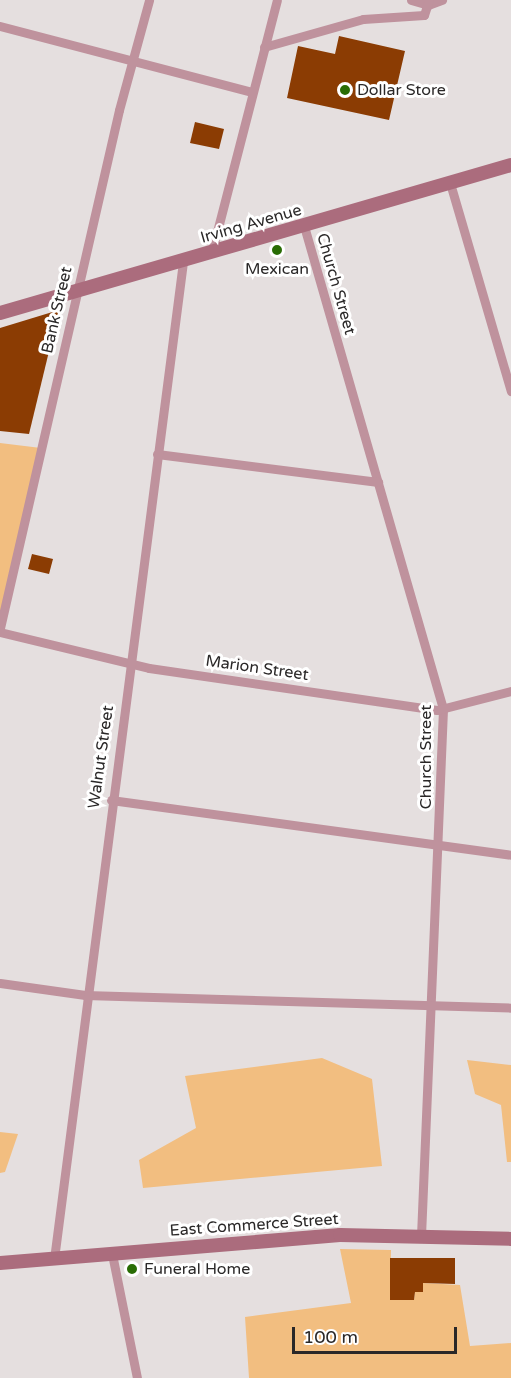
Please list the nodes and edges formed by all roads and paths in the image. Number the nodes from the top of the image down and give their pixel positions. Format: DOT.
graph roads {
  1 [pos="149,0"];
  2 [pos="277,0"];
  3 [pos="411,0"];
  4 [pos="442,0"];
  5 [pos="428,2"];
  6 [pos="0,26"];
  7 [pos="264,47"];
  8 [pos="132,60"];
  9 [pos="251,92"];
  10 [pos="511,165"];
  11 [pos="450,183"];
  12 [pos="303,226"];
  13 [pos="212,251"];
  14 [pos="183,261"];
  15 [pos="76,291"];
  16 [pos="0,313"];
  17 [pos="511,391"];
  18 [pos="157,454"];
  19 [pos="378,482"];
  20 [pos="0,628"];
  21 [pos="0,632"];
  22 [pos="129,664"];
  23 [pos="511,691"];
  24 [pos="443,709"];
  25 [pos="111,800"];
  26 [pos="440,846"];
  27 [pos="511,855"];
  28 [pos="0,983"];
  29 [pos="85,995"];
  30 [pos="431,1006"];
  31 [pos="511,1008"];
  32 [pos="421,1236"];
  33 [pos="511,1239"];
  34 [pos="112,1254"];
  35 [pos="54,1258"];
  36 [pos="0,1263"];
  37 [pos="137,1378"];
  1 -- 8 [label="street, Bank Street"];
  2 -- 7 [label="street"];
  3 -- 5 [label="street"];
  4 -- 5 [label="street"];
  5 -- 7 [label="street"];
  6 -- 8 [label="street"];
  7 -- 9 [label="street"];
  8 -- 9 [label="street"];
  8 -- 15 [label="street, Bank Street"];
  9 -- 13 [label="street"];
  10 -- 11 [label="main road, Irving Avenue"];
  11 -- 12 [label="main road, Irving Avenue"];
  11 -- 17 [label="street"];
  12 -- 13 [label="main road, Irving Avenue"];
  12 -- 19 [label="street, Church Street"];
  13 -- 14 [label="main road, Irving Avenue"];
  14 -- 15 [label="main road, Irving Avenue"];
  14 -- 18 [label="street, Walnut Street"];
  15 -- 16 [label="main road, Irving Avenue"];
  15 -- 20 [label="street, Bank Street"];
  18 -- 19 [label="street"];
  18 -- 22 [label="street, Walnut Street"];
  19 -- 24 [label="street, Church Street"];
  21 -- 22 [label="street, Marion Street"];
  22 -- 24 [label="street, Marion Street"];
  22 -- 25 [label="street, Walnut Street"];
  23 -- 24 [label="street, Marion Street"];
  24 -- 26 [label="street, Church Street"];
  25 -- 26 [label="street"];
  25 -- 29 [label="street, Walnut Street"];
  26 -- 27 [label="street"];
  26 -- 30 [label="street, Church Street"];
  28 -- 29 [label="street"];
  29 -- 30 [label="street"];
  29 -- 35 [label="street, Walnut Street"];
  30 -- 31 [label="street"];
  30 -- 32 [label="street, Church Street"];
  32 -- 33 [label="main road, East Commerce Street"];
  32 -- 34 [label="main road, East Commerce Street"];
  34 -- 35 [label="main road, East Commerce Street"];
  34 -- 37 [label="street"];
  35 -- 36 [label="main road, East Commerce Street"];
}
